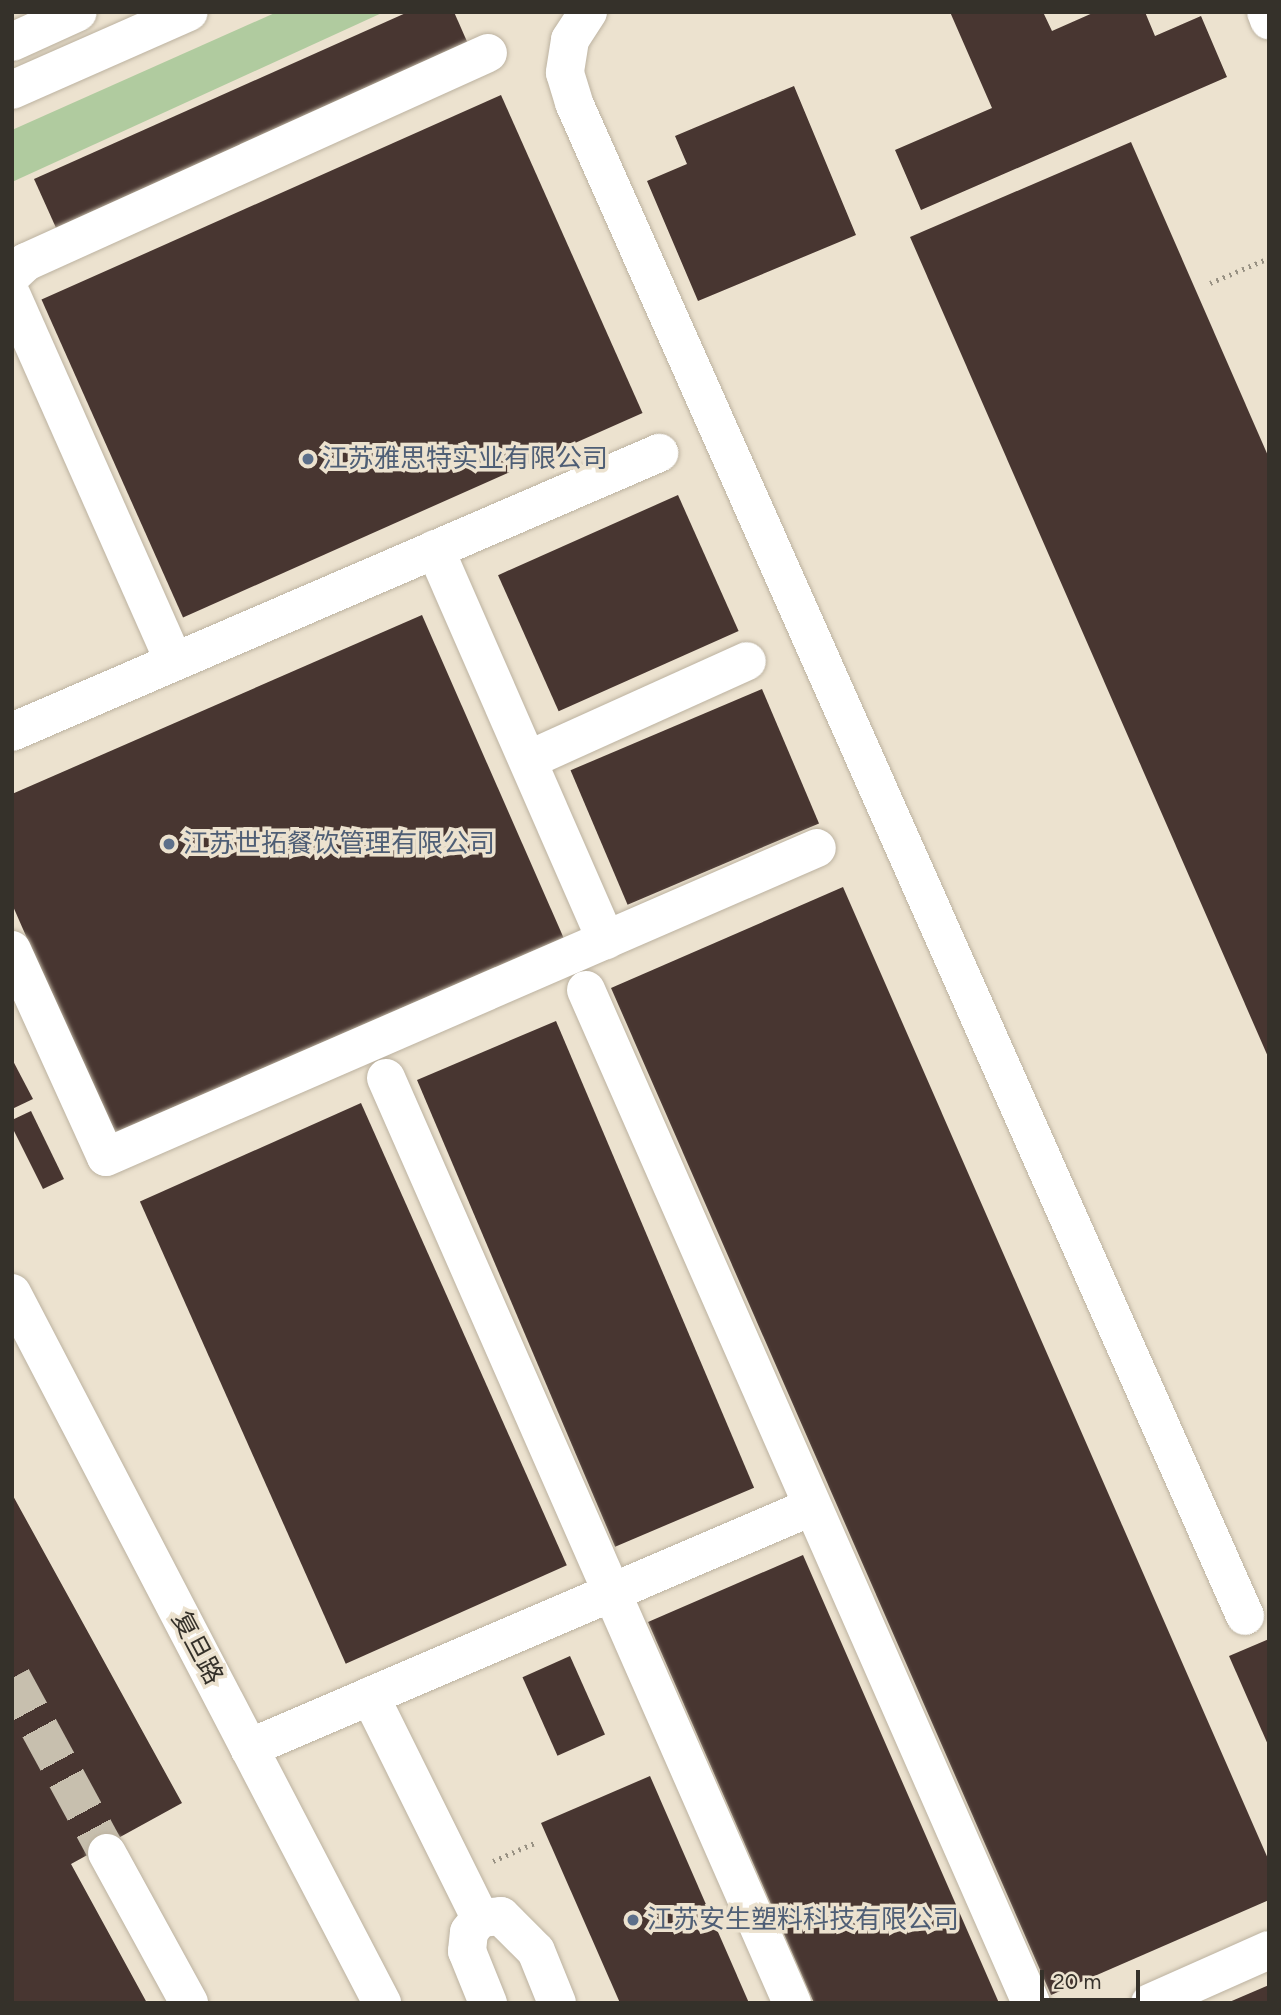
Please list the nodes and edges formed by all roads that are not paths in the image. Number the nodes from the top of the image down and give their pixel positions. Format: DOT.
graph roads {
  1 [pos="78,12"];
  2 [pos="189,12"];
  3 [pos="588,12"];
  4 [pos="1266,12"];
  5 [pos="1269,20"];
  6 [pos="12,42"];
  7 [pos="488,53"];
  8 [pos="12,90"];
  9 [pos="12,275"];
  10 [pos="12,296"];
  11 [pos="659,453"];
  12 [pos="435,549"];
  13 [pos="747,661"];
  14 [pos="174,662"];
  15 [pos="12,732"];
  16 [pos="528,760"];
  17 [pos="817,848"];
  18 [pos="606,940"];
  19 [pos="12,950"];
  20 [pos="586,990"];
  21 [pos="386,1077"];
  22 [pos="12,1293"];
  23 [pos="811,1507"];
  24 [pos="612,1592"];
  25 [pos="1245,1616"];
  26 [pos="370,1696"];
  27 [pos="249,1748"];
  28 [pos="107,1853"];
  29 [pos="480,1918"];
  30 [pos="1269,1950"];
  31 [pos="189,2003"];
  32 [pos="382,2003"];
  33 [pos="488,2003"];
  34 [pos="557,2003"];
  35 [pos="792,2003"];
  36 [pos="1031,2003"];
  37 [pos="1150,2003"];
  1 -- 6 [label="street"];
  2 -- 8 [label="street"];
  3 -- 25 [label="street"];
  4 -- 5 [label="street"];
  7 -- 9 [label="street"];
  10 -- 14 [label="street"];
  11 -- 12 [label="street"];
  12 -- 14 [label="street"];
  12 -- 16 [label="street"];
  13 -- 16 [label="street"];
  14 -- 15 [label="street"];
  16 -- 18 [label="street"];
  17 -- 18 [label="street"];
  18 -- 19 [label="street"];
  20 -- 23 [label="street"];
  21 -- 24 [label="street"];
  22 -- 27 [label="street, 复旦路"];
  23 -- 24 [label="street"];
  23 -- 36 [label="street"];
  24 -- 26 [label="street"];
  24 -- 35 [label="street"];
  26 -- 27 [label="street"];
  26 -- 29 [label="street"];
  27 -- 32 [label="street, 复旦路"];
  28 -- 31 [label="street"];
  29 -- 33 [label="street"];
  29 -- 34 [label="street"];
  30 -- 37 [label="street"];
}
